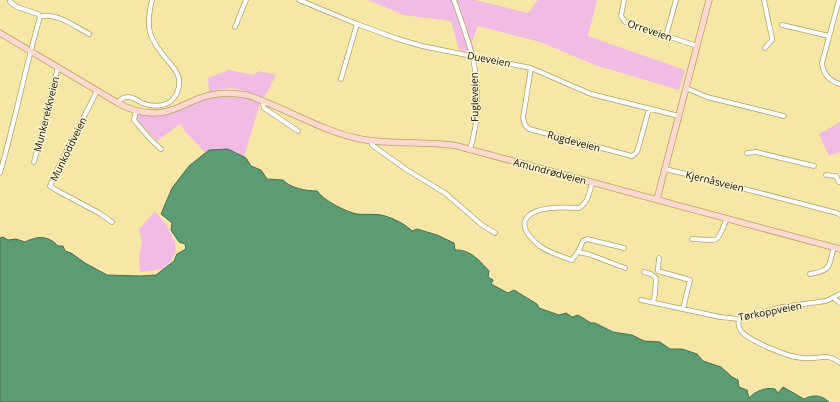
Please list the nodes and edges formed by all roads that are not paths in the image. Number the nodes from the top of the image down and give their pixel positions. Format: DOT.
graph roads {
  1 [pos="10,0"];
  2 [pos="152,0"];
  3 [pos="246,0"];
  4 [pos="299,0"];
  5 [pos="454,0"];
  6 [pos="624,0"];
  7 [pos="676,0"];
  8 [pos="708,0"];
  9 [pos="764,0"];
  10 [pos="839,0"];
  11 [pos="40,17"];
  12 [pos="357,24"];
  13 [pos="782,25"];
  14 [pos="235,27"];
  15 [pos="0,33"];
  16 [pos="89,34"];
  17 [pos="666,36"];
  18 [pos="829,36"];
  19 [pos="697,46"];
  20 [pos="765,48"];
  21 [pos="30,51"];
  22 [pos="472,55"];
  23 [pos="58,68"];
  24 [pos="531,68"];
  25 [pos="341,79"];
  26 [pos="840,84"];
  27 [pos="686,88"];
  28 [pos="97,91"];
  29 [pos="263,101"];
  30 [pos="118,103"];
  31 [pos="649,109"];
  32 [pos="136,111"];
  33 [pos="679,116"];
  34 [pos="784,116"];
  35 [pos="298,131"];
  36 [pos="371,141"];
  37 [pos="161,149"];
  38 [pos="470,149"];
  39 [pos="748,153"];
  40 [pos="34,162"];
  41 [pos="814,166"];
  42 [pos="665,169"];
  43 [pos="0,173"];
  44 [pos="826,175"];
  45 [pos="592,182"];
  46 [pos="840,183"];
  47 [pos="656,199"];
  48 [pos="840,216"];
  49 [pos="726,218"];
  50 [pos="112,222"];
  51 [pos="495,233"];
  52 [pos="692,239"];
  53 [pos="624,248"];
  54 [pos="837,248"];
  55 [pos="578,252"];
  56 [pos="659,258"];
  57 [pos="625,268"];
  58 [pos="644,272"];
  59 [pos="810,274"];
  60 [pos="840,294"];
  61 [pos="834,298"];
  62 [pos="641,300"];
  63 [pos="653,302"];
  64 [pos="840,303"];
  65 [pos="683,309"];
  66 [pos="739,319"];
  67 [pos="840,362"];
  1 -- 11 [label="street"];
  2 -- 30 [label="street"];
  3 -- 14 [label="street"];
  4 -- 12 [label="street, Dueveien"];
  5 -- 22 [label="street, Fugleveien"];
  6 -- 17 [label="street, Orreveien"];
  7 -- 17 [label="street"];
  8 -- 19 [label="main road"];
  9 -- 20 [label="street"];
  10 -- 18 [label="street"];
  11 -- 16 [label="street"];
  11 -- 21 [label="street"];
  12 -- 22 [label="street, Dueveien"];
  12 -- 25 [label="street"];
  13 -- 18 [label="street"];
  15 -- 21 [label="main road, Munkerekkveien"];
  17 -- 19 [label="street, Orreveien"];
  18 -- 26 [label="street"];
  19 -- 27 [label="main road"];
  21 -- 23 [label="main road, Munkerekkveien"];
  21 -- 43 [label="street"];
  22 -- 24 [label="street, Dueveien"];
  22 -- 38 [label="street, Fugleveien"];
  23 -- 28 [label="main road, Munkerekkveien"];
  23 -- 40 [label="street, Munkerekkveien"];
  24 -- 31 [label="street, Dueveien"];
  24 -- 31 [label="street, Rugdeveien"];
  27 -- 33 [label="main road"];
  27 -- 34 [label="street"];
  28 -- 30 [label="main road, Munkerekkveien"];
  28 -- 50 [label="street, Munkoddveien"];
  29 -- 32 [label="main road, Amundrødveien"];
  29 -- 35 [label="street"];
  29 -- 36 [label="main road, Amundrødveien"];
  30 -- 32 [label="main road, Amundrødveien"];
  31 -- 33 [label="street, Dueveien"];
  32 -- 37 [label="street"];
  33 -- 42 [label="main road"];
  36 -- 38 [label="main road, Amundrødveien"];
  36 -- 51 [label="street, Amundrødveien"];
  38 -- 45 [label="main road, Amundrødveien"];
  39 -- 41 [label="street"];
  42 -- 47 [label="main road"];
  42 -- 48 [label="street, Kjernåsveien"];
  44 -- 46 [label="street"];
  45 -- 47 [label="main road, Amundrødveien"];
  45 -- 55 [label="street"];
  47 -- 49 [label="main road, Amundrødveien"];
  49 -- 52 [label="street"];
  49 -- 54 [label="main road, Amundrødveien"];
  53 -- 55 [label="street"];
  54 -- 59 [label="street, Amundrødveien"];
  55 -- 57 [label="street"];
  56 -- 65 [label="street"];
  58 -- 63 [label="street"];
  60 -- 61 [label="street, Tørkoppveien"];
  61 -- 64 [label="street"];
  61 -- 66 [label="street, Tørkoppveien"];
  62 -- 63 [label="street, Tørkoppveien"];
  63 -- 65 [label="street, Tørkoppveien"];
  65 -- 66 [label="street, Tørkoppveien"];
  66 -- 67 [label="street"];
}
